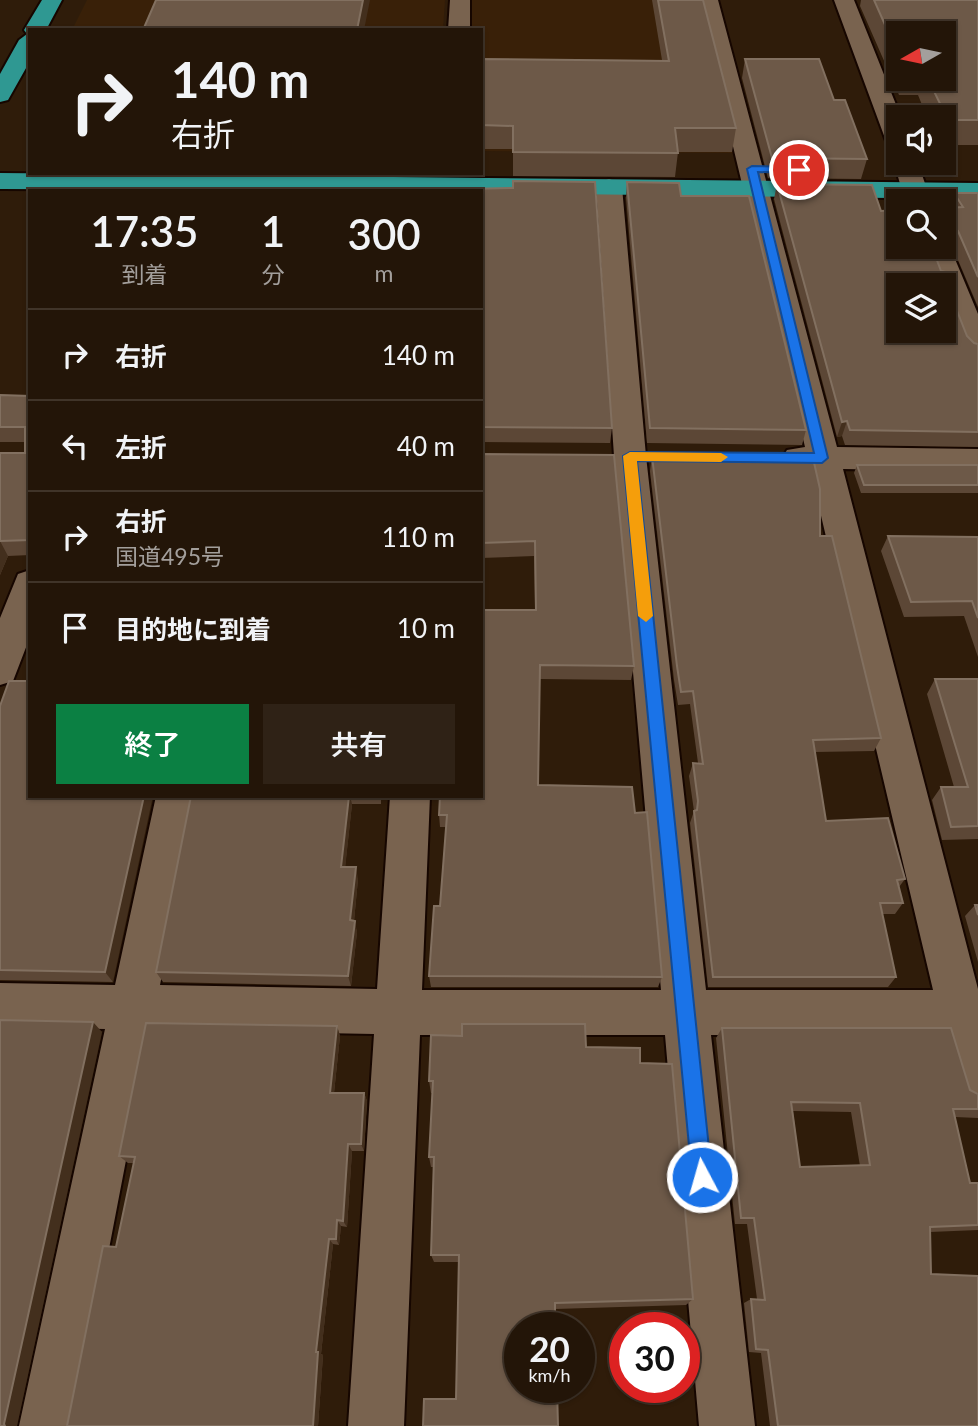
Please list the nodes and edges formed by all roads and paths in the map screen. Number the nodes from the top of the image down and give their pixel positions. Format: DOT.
graph roads {
  1 [pos="52,0"];
  2 [pos="460,0"];
  3 [pos="708,0"];
  4 [pos="844,0"];
  5 [pos="37,28"];
  6 [pos="459,28"];
  7 [pos="28,44"];
  8 [pos="0,96"];
  9 [pos="886,110"];
  10 [pos="0,162"];
  11 [pos="28,163"];
  12 [pos="483,170"];
  13 [pos="978,173"];
  14 [pos="755,179"];
  15 [pos="0,181"];
  16 [pos="912,182"];
  17 [pos="452,183"];
  18 [pos="165,186"];
  19 [pos="302,187"];
  20 [pos="609,187"];
  21 [pos="978,191"];
  22 [pos="942,259"];
  23 [pos="978,350"];
  24 [pos="767,457"];
  25 [pos="822,458"];
  26 [pos="978,460"];
  27 [pos="28,589"];
  28 [pos="0,670"];
  29 [pos="176,798"];
  30 [pos="410,798"];
  31 [pos="0,1005"];
  32 [pos="134,1007"];
  33 [pos="685,1011"];
  34 [pos="397,1012"];
  35 [pos="969,1013"];
  36 [pos="978,1081"];
  37 [pos="47,1426"];
  38 [pos="376,1426"];
  39 [pos="727,1426"];
  1 -- 5 [label="highway"];
  2 -- 6 [label="street"];
  3 -- 14 [label="street"];
  4 -- 9 [label="street"];
  7 -- 8 [label="highway"];
  10 -- 11 [label="highway"];
  12 -- 14 [label="highway"];
  13 -- 16 [label="highway"];
  14 -- 16 [label="highway"];
  14 -- 20 [label="highway"];
  14 -- 25 [label="street"];
  15 -- 18 [label="highway"];
  16 -- 21 [label="highway"];
  17 -- 19 [label="highway"];
  17 -- 20 [label="highway"];
  18 -- 19 [label="highway"];
  20 -- 33 [label="street"];
  22 -- 23 [label="street"];
  24 -- 25 [label="street"];
  25 -- 26 [label="street"];
  25 -- 35 [label="street"];
  27 -- 28 [label="street"];
  29 -- 32 [label="street"];
  30 -- 34 [label="street"];
  31 -- 32 [label="street"];
  32 -- 34 [label="street"];
  32 -- 37 [label="street"];
  33 -- 34 [label="street"];
  33 -- 35 [label="street"];
  33 -- 39 [label="street"];
  34 -- 38 [label="street"];
  35 -- 36 [label="street"];
}
